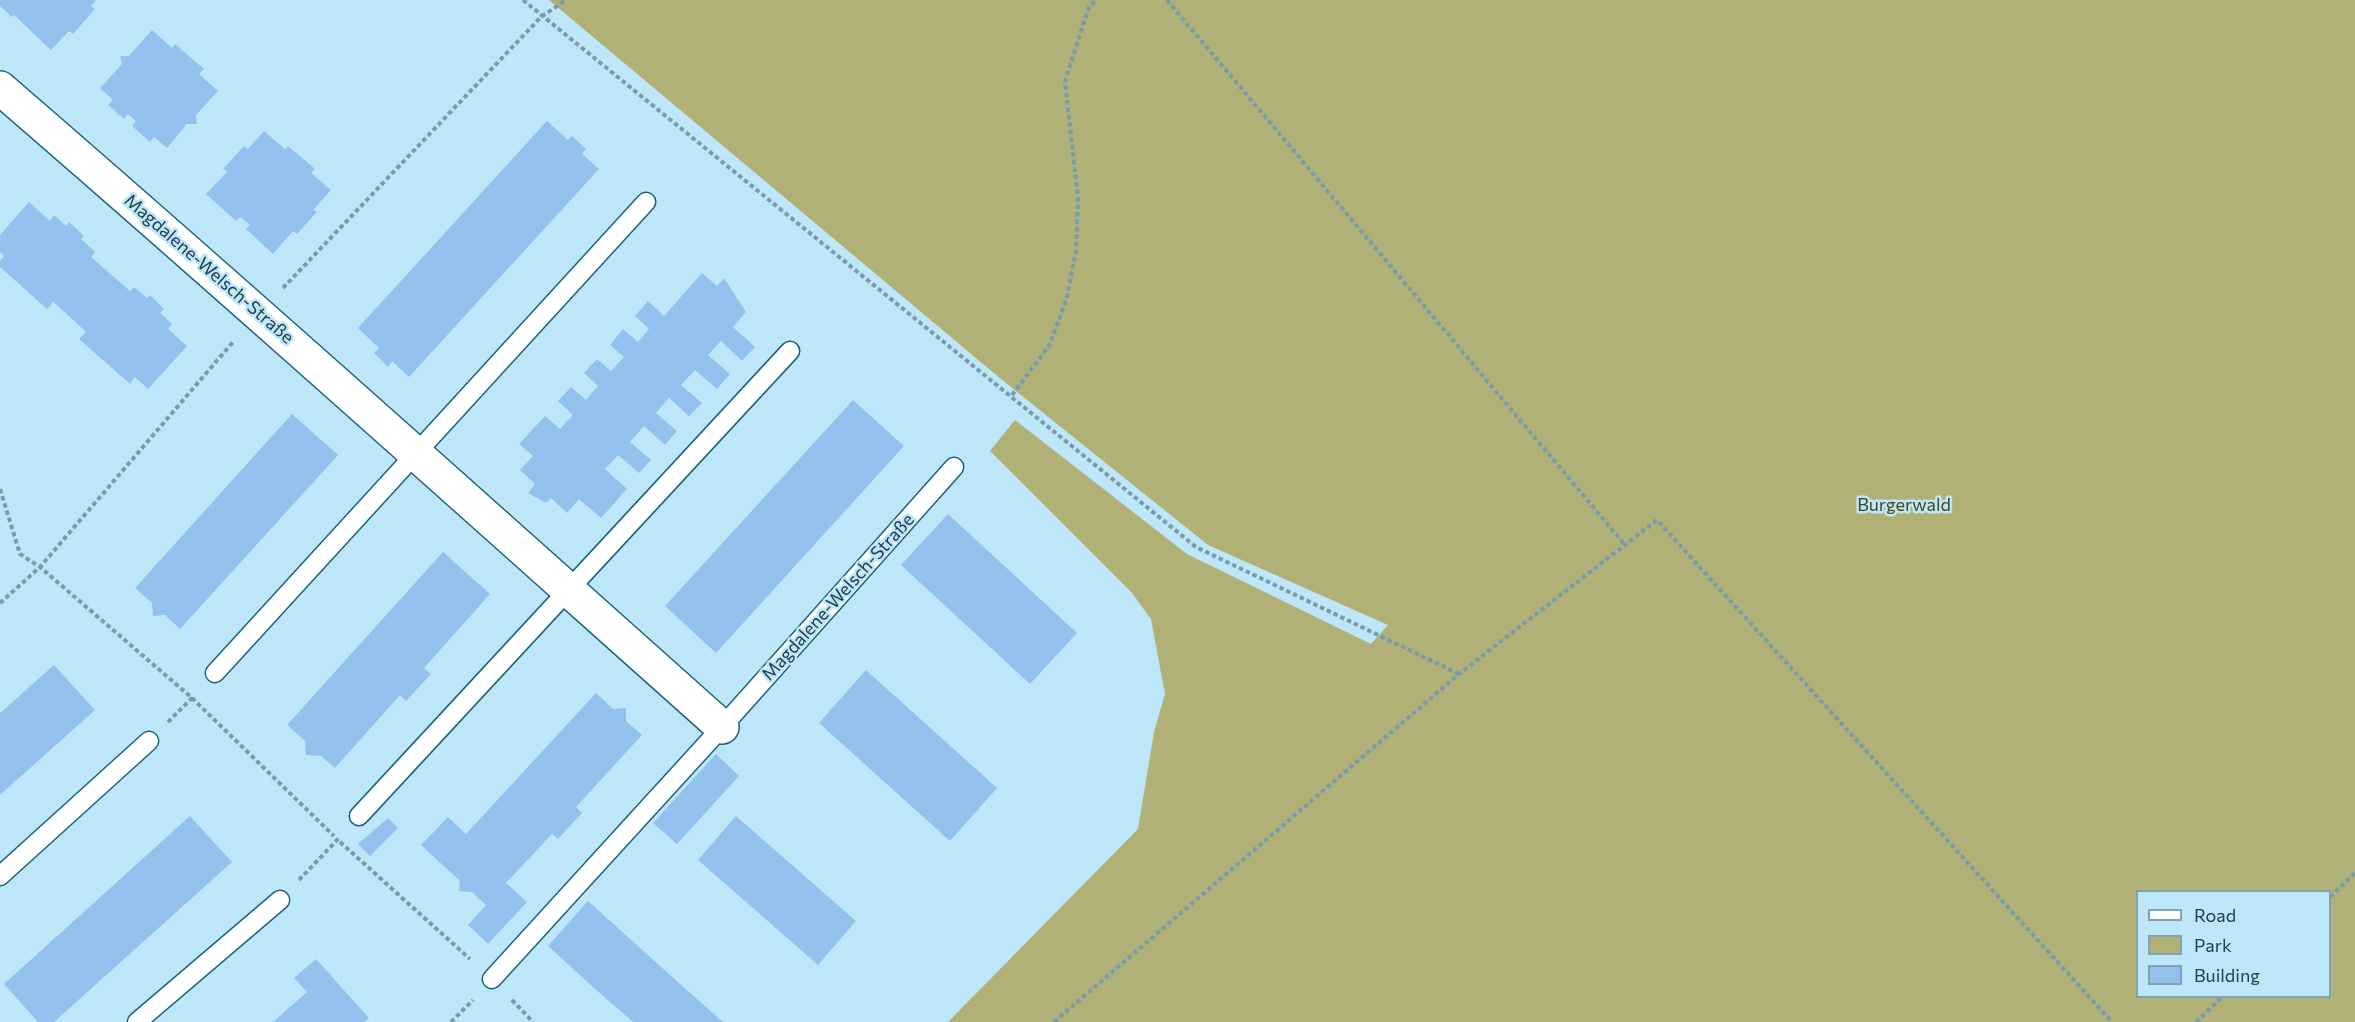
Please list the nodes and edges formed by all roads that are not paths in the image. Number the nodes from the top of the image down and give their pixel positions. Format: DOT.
graph roads {
  1 [pos="0,88"];
  2 [pos="646,202"];
  3 [pos="790,351"];
  4 [pos="414,455"];
  5 [pos="954,467"];
  6 [pos="568,589"];
  7 [pos="215,673"];
  8 [pos="722,727"];
  9 [pos="149,741"];
  10 [pos="359,816"];
  11 [pos="0,876"];
  12 [pos="280,900"];
  13 [pos="492,980"];
  14 [pos="137,1022"];
  1 -- 4 [label="street, Magdalene-Welsch-Straße"];
  2 -- 4 [label="lane"];
  3 -- 6 [label="lane"];
  4 -- 6 [label="street, Magdalene-Welsch-Straße"];
  4 -- 7 [label="lane"];
  5 -- 8 [label="lane, Magdalene-Welsch-Straße"];
  6 -- 8 [label="street, Magdalene-Welsch-Straße"];
  6 -- 10 [label="lane"];
  8 -- 13 [label="lane, Magdalene-Welsch-Straße"];
  9 -- 11 [label="lane"];
  12 -- 14 [label="lane"];
}
